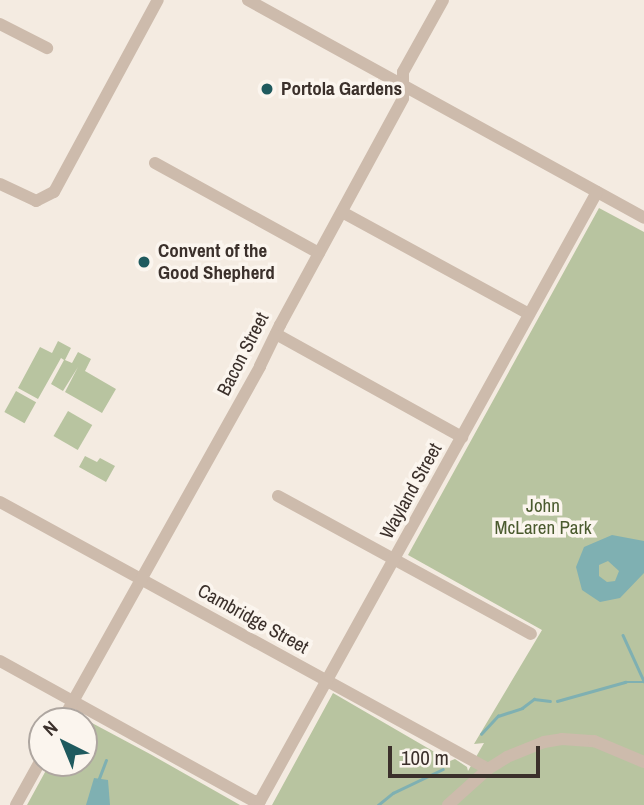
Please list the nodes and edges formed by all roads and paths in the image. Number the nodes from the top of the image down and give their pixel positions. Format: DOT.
graph roads {
  1 [pos="158,0"];
  2 [pos="248,0"];
  3 [pos="443,0"];
  4 [pos="0,24"];
  5 [pos="47,48"];
  6 [pos="403,85"];
  7 [pos="155,163"];
  8 [pos="0,184"];
  9 [pos="597,192"];
  10 [pos="342,212"];
  11 [pos="644,218"];
  12 [pos="319,253"];
  13 [pos="529,314"];
  14 [pos="276,334"];
  15 [pos="463,437"];
  16 [pos="278,496"];
  17 [pos="0,502"];
  18 [pos="395,560"];
  19 [pos="141,580"];
  20 [pos="531,634"];
  21 [pos="0,661"];
  22 [pos="328,682"];
  23 [pos="73,702"];
  24 [pos="70,707"];
  25 [pos="644,762"];
  26 [pos="488,769"];
  27 [pos="31,777"];
  28 [pos="16,805"];
  29 [pos="448,805"];
  1 -- 8 [label="street"];
  2 -- 6 [label="street"];
  3 -- 6 [label="street, Bacon Street"];
  4 -- 5 [label="street"];
  6 -- 9 [label="street"];
  6 -- 10 [label="street, Bacon Street"];
  7 -- 12 [label="street"];
  9 -- 11 [label="street"];
  9 -- 13 [label="street, Wayland Street"];
  10 -- 12 [label="street, Bacon Street"];
  10 -- 13 [label="street"];
  12 -- 14 [label="street, Bacon Street"];
  13 -- 15 [label="street, Wayland Street"];
  14 -- 15 [label="street"];
  14 -- 19 [label="street, Bacon Street"];
  15 -- 18 [label="street, Wayland Street"];
  16 -- 18 [label="street"];
  17 -- 19 [label="street, Cambridge Street"];
  18 -- 20 [label="street"];
  18 -- 22 [label="street, Wayland Street"];
  19 -- 22 [label="street, Cambridge Street"];
  19 -- 23 [label="street, Bacon Street"];
  21 -- 23 [label="street"];
  22 -- 23 [label="street, Wayland Street"];
  22 -- 26 [label="street, Cambridge Street"];
  23 -- 24 [label="street, Bacon Street"];
  25 -- 26 [label="street"];
  26 -- 29 [label="street"];
  27 -- 28 [label="street"];
}
